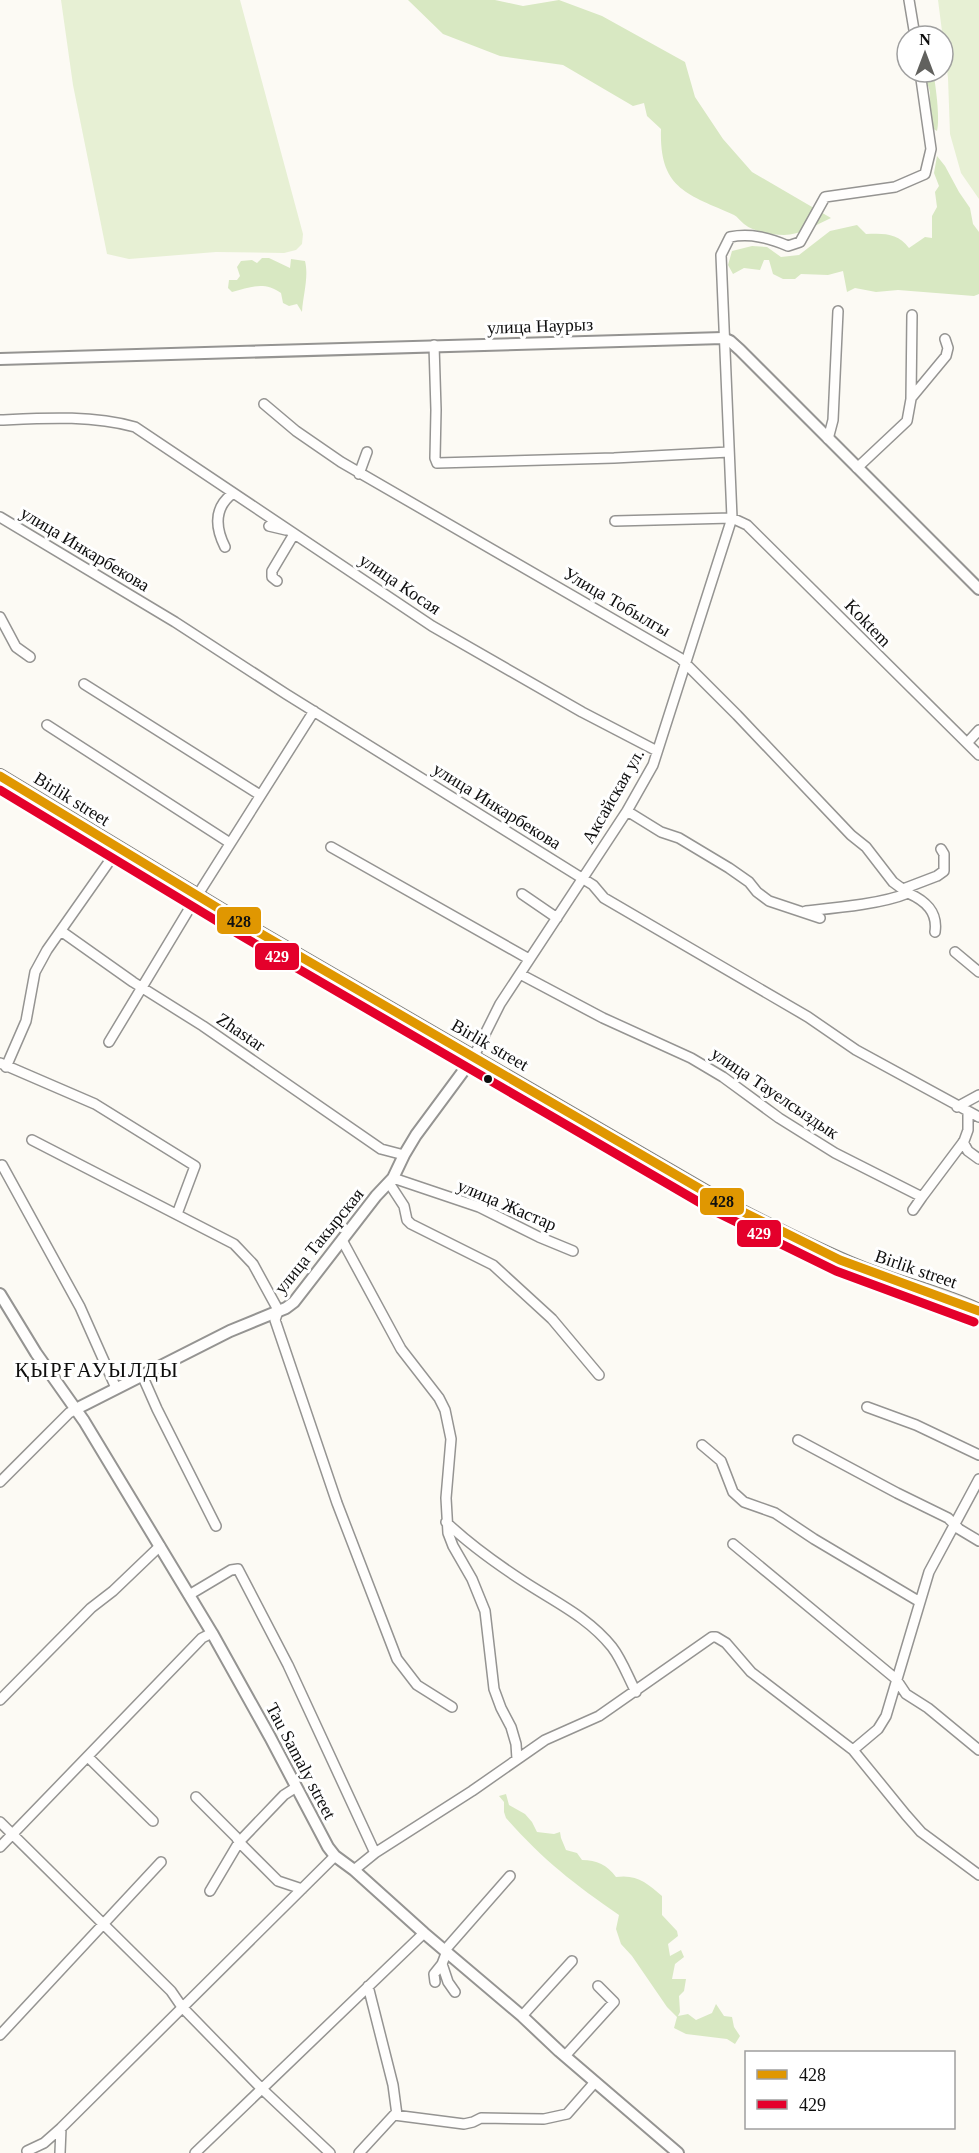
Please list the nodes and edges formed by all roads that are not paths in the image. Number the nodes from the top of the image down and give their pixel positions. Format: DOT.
graph roads {
  1 [pos="909,0"];
  2 [pos="913,24"];
  3 [pos="922,84"];
  4 [pos="838,311"];
  5 [pos="912,315"];
  6 [pos="723,338"];
  7 [pos="945,339"];
  8 [pos="434,345"];
  9 [pos="0,358"];
  10 [pos="911,399"];
  11 [pos="264,404"];
  12 [pos="0,420"];
  13 [pos="828,439"];
  14 [pos="367,452"];
  15 [pos="729,452"];
  16 [pos="857,468"];
  17 [pos="359,474"];
  18 [pos="232,494"];
  19 [pos="0,517"];
  20 [pos="732,518"];
  21 [pos="615,521"];
  22 [pos="269,526"];
  23 [pos="292,533"];
  24 [pos="225,547"];
  25 [pos="277,581"];
  26 [pos="979,589"];
  27 [pos="0,617"];
  28 [pos="30,657"];
  29 [pos="685,662"];
  30 [pos="698,677"];
  31 [pos="84,684"];
  32 [pos="675,693"];
  33 [pos="314,711"];
  34 [pos="47,725"];
  35 [pos="979,730"];
  36 [pos="967,743"];
  37 [pos="657,751"];
  38 [pos="979,755"];
  39 [pos="0,776"];
  40 [pos="260,795"];
  41 [pos="627,811"];
  42 [pos="230,843"];
  43 [pos="331,847"];
  44 [pos="118,849"];
  45 [pos="941,849"];
  46 [pos="582,880"];
  47 [pos="906,891"];
  48 [pos="522,894"];
  49 [pos="197,896"];
  50 [pos="800,911"];
  51 [pos="556,918"];
  52 [pos="820,918"];
  53 [pos="61,931"];
  54 [pos="935,932"];
  55 [pos="955,952"];
  56 [pos="529,959"];
  57 [pos="979,972"];
  58 [pos="520,975"];
  59 [pos="142,987"];
  60 [pos="109,1042"];
  61 [pos="473,1058"];
  62 [pos="3,1065"];
  63 [pos="979,1095"];
  64 [pos="957,1107"];
  65 [pos="968,1112"];
  66 [pos="979,1117"];
  67 [pos="32,1140"];
  68 [pos="963,1142"];
  69 [pos="404,1155"];
  70 [pos="979,1159"];
  71 [pos="2,1165"];
  72 [pos="391,1181"];
  73 [pos="922,1197"];
  74 [pos="914,1210"];
  75 [pos="177,1214"];
  76 [pos="342,1240"];
  77 [pos="573,1251"];
  78 [pos="0,1294"];
  79 [pos="278,1311"];
  80 [pos="979,1311"];
  81 [pos="142,1375"];
  82 [pos="599,1375"];
  83 [pos="116,1388"];
  84 [pos="867,1407"];
  85 [pos="76,1409"];
  86 [pos="798,1440"];
  87 [pos="702,1445"];
  88 [pos="979,1455"];
  89 [pos="979,1479"];
  90 [pos="0,1482"];
  91 [pos="446,1522"];
  92 [pos="956,1524"];
  93 [pos="216,1526"];
  94 [pos="979,1541"];
  95 [pos="733,1544"];
  96 [pos="160,1546"];
  97 [pos="189,1595"];
  98 [pos="920,1602"];
  99 [pos="212,1633"];
  100 [pos="896,1679"];
  101 [pos="636,1692"];
  102 [pos="0,1700"];
  103 [pos="452,1707"];
  104 [pos="853,1750"];
  105 [pos="979,1750"];
  106 [pos="88,1757"];
  107 [pos="517,1759"];
  108 [pos="296,1788"];
  109 [pos="196,1797"];
  110 [pos="153,1821"];
  111 [pos="0,1822"];
  112 [pos="13,1834"];
  113 [pos="239,1842"];
  114 [pos="0,1847"];
  115 [pos="375,1853"];
  116 [pos="335,1856"];
  117 [pos="161,1862"];
  118 [pos="354,1870"];
  119 [pos="979,1875"];
  120 [pos="510,1876"];
  121 [pos="302,1889"];
  122 [pos="210,1891"];
  123 [pos="103,1925"];
  124 [pos="424,1933"];
  125 [pos="446,1951"];
  126 [pos="572,1960"];
  127 [pos="442,1964"];
  128 [pos="435,1982"];
  129 [pos="368,1986"];
  130 [pos="598,1986"];
  131 [pos="455,1992"];
  132 [pos="182,2007"];
  133 [pos="522,2016"];
  134 [pos="0,2035"];
  135 [pos="565,2056"];
  136 [pos="595,2082"];
  137 [pos="261,2088"];
  138 [pos="397,2115"];
  139 [pos="61,2128"];
  140 [pos="27,2151"];
  141 [pos="60,2153"];
  142 [pos="195,2153"];
  143 [pos="330,2153"];
  144 [pos="358,2153"];
  145 [pos="678,2153"];
  1 -- 2 [label="street"];
  3 -- 6 [label="street, Аксайская ул."];
  4 -- 13 [label="street"];
  5 -- 10 [label="street"];
  6 -- 8 [label="street, улица Наурыз"];
  6 -- 13 [label="street"];
  6 -- 15 [label="street, Аксайская ул."];
  7 -- 10 [label="street"];
  8 -- 9 [label="street, улица Наурыз"];
  8 -- 15 [label="street"];
  10 -- 16 [label="street"];
  11 -- 17 [label="street, Улица Тобылгы"];
  12 -- 18 [label="street, улица Косая"];
  13 -- 16 [label="street"];
  14 -- 17 [label="street"];
  15 -- 20 [label="street, Аксайская ул."];
  16 -- 26 [label="street"];
  17 -- 29 [label="street, Улица Тобылгы"];
  18 -- 23 [label="street, улица Косая"];
  18 -- 24 [label="street"];
  19 -- 33 [label="street, улица Инкарбекова"];
  20 -- 21 [label="street"];
  20 -- 29 [label="street, Аксайская ул."];
  20 -- 36 [label="street, Koktem"];
  22 -- 23 [label="street"];
  23 -- 25 [label="street"];
  23 -- 37 [label="street, улица Косая"];
  27 -- 28 [label="street"];
  29 -- 30 [label="street, Улица Тобылгы"];
  29 -- 32 [label="street, Аксайская ул."];
  30 -- 32 [label="street"];
  30 -- 47 [label="street, Улица Тобылгы"];
  31 -- 40 [label="street"];
  32 -- 37 [label="street, Аксайская ул."];
  33 -- 40 [label="street"];
  33 -- 46 [label="street, улица Инкарбекова"];
  34 -- 42 [label="street"];
  35 -- 36 [label="street"];
  36 -- 38 [label="street, Koktem"];
  37 -- 41 [label="street, Аксайская ул."];
  39 -- 44 [label="main road, Birlik street"];
  40 -- 42 [label="street"];
  41 -- 46 [label="street, Аксайская ул."];
  41 -- 50 [label="street"];
  42 -- 49 [label="street"];
  43 -- 56 [label="street"];
  44 -- 49 [label="main road, Birlik street"];
  44 -- 53 [label="street"];
  45 -- 47 [label="street"];
  46 -- 51 [label="street, Аксайская ул."];
  46 -- 64 [label="street, улица Инкарбекова"];
  47 -- 50 [label="street"];
  47 -- 54 [label="street, Улица Тобылгы"];
  48 -- 51 [label="street"];
  49 -- 59 [label="street"];
  49 -- 61 [label="main road, Birlik street"];
  50 -- 52 [label="street"];
  51 -- 56 [label="street, Аксайская ул."];
  53 -- 59 [label="street, Zhastar"];
  53 -- 62 [label="street"];
  55 -- 57 [label="street"];
  56 -- 58 [label="street, Аксайская ул."];
  58 -- 61 [label="street, Аксайская ул."];
  58 -- 73 [label="street, улица Тауелсыздык"];
  59 -- 60 [label="street"];
  59 -- 69 [label="street, Zhastar"];
  61 -- 69 [label="street, Аксайская ул."];
  61 -- 80 [label="main road, Birlik street"];
  62 -- 75 [label="street"];
  63 -- 64 [label="street"];
  64 -- 65 [label="street, улица Инкарбекова"];
  65 -- 66 [label="street, улица Инкарбекова"];
  65 -- 68 [label="street"];
  67 -- 75 [label="street"];
  68 -- 70 [label="street"];
  68 -- 73 [label="street"];
  69 -- 72 [label="street, Аксайская ул."];
  71 -- 83 [label="street"];
  72 -- 76 [label="street, улица Такырская"];
  72 -- 77 [label="street, улица Жастар"];
  72 -- 82 [label="street"];
  73 -- 74 [label="street"];
  75 -- 79 [label="street"];
  76 -- 79 [label="street, улица Такырская"];
  76 -- 91 [label="street"];
  78 -- 85 [label="street, Tau Samaly street"];
  79 -- 81 [label="street, улица Такырская"];
  79 -- 103 [label="street"];
  81 -- 83 [label="street, улица Такырская"];
  81 -- 93 [label="street"];
  83 -- 85 [label="street, улица Такырская"];
  84 -- 88 [label="street"];
  85 -- 90 [label="street"];
  85 -- 96 [label="street, Tau Samaly street"];
  86 -- 92 [label="street"];
  87 -- 98 [label="street"];
  89 -- 92 [label="street"];
  91 -- 101 [label="street"];
  91 -- 107 [label="street"];
  92 -- 94 [label="street"];
  92 -- 98 [label="street"];
  95 -- 100 [label="street"];
  96 -- 97 [label="street, Tau Samaly street"];
  96 -- 102 [label="street"];
  97 -- 99 [label="street, Tau Samaly street"];
  97 -- 115 [label="street"];
  98 -- 100 [label="street"];
  99 -- 106 [label="street"];
  99 -- 108 [label="street, Tau Samaly street"];
  100 -- 104 [label="street"];
  100 -- 105 [label="street"];
  101 -- 104 [label="street"];
  101 -- 107 [label="street"];
  104 -- 119 [label="street"];
  106 -- 110 [label="street"];
  106 -- 112 [label="street"];
  107 -- 115 [label="street"];
  108 -- 113 [label="street"];
  108 -- 116 [label="street, Tau Samaly street"];
  109 -- 113 [label="street"];
  111 -- 112 [label="street"];
  112 -- 114 [label="street"];
  112 -- 123 [label="street"];
  113 -- 121 [label="street"];
  113 -- 122 [label="street"];
  115 -- 118 [label="street"];
  116 -- 118 [label="street, Tau Samaly street"];
  116 -- 121 [label="street"];
  117 -- 123 [label="street"];
  118 -- 124 [label="street, Tau Samaly street"];
  120 -- 125 [label="street"];
  121 -- 132 [label="street"];
  123 -- 132 [label="street"];
  123 -- 134 [label="street"];
  124 -- 125 [label="street, Tau Samaly street"];
  124 -- 129 [label="street"];
  125 -- 127 [label="street"];
  125 -- 133 [label="street, Tau Samaly street"];
  126 -- 133 [label="street"];
  127 -- 128 [label="street"];
  127 -- 131 [label="street"];
  129 -- 137 [label="street"];
  129 -- 138 [label="street"];
  130 -- 135 [label="street"];
  132 -- 137 [label="street"];
  132 -- 139 [label="street"];
  133 -- 135 [label="street, Tau Samaly street"];
  135 -- 136 [label="street, Tau Samaly street"];
  136 -- 138 [label="street"];
  136 -- 145 [label="street, Tau Samaly street"];
  137 -- 142 [label="street"];
  137 -- 143 [label="street"];
  138 -- 144 [label="street"];
  139 -- 140 [label="street"];
  139 -- 141 [label="street"];
}
